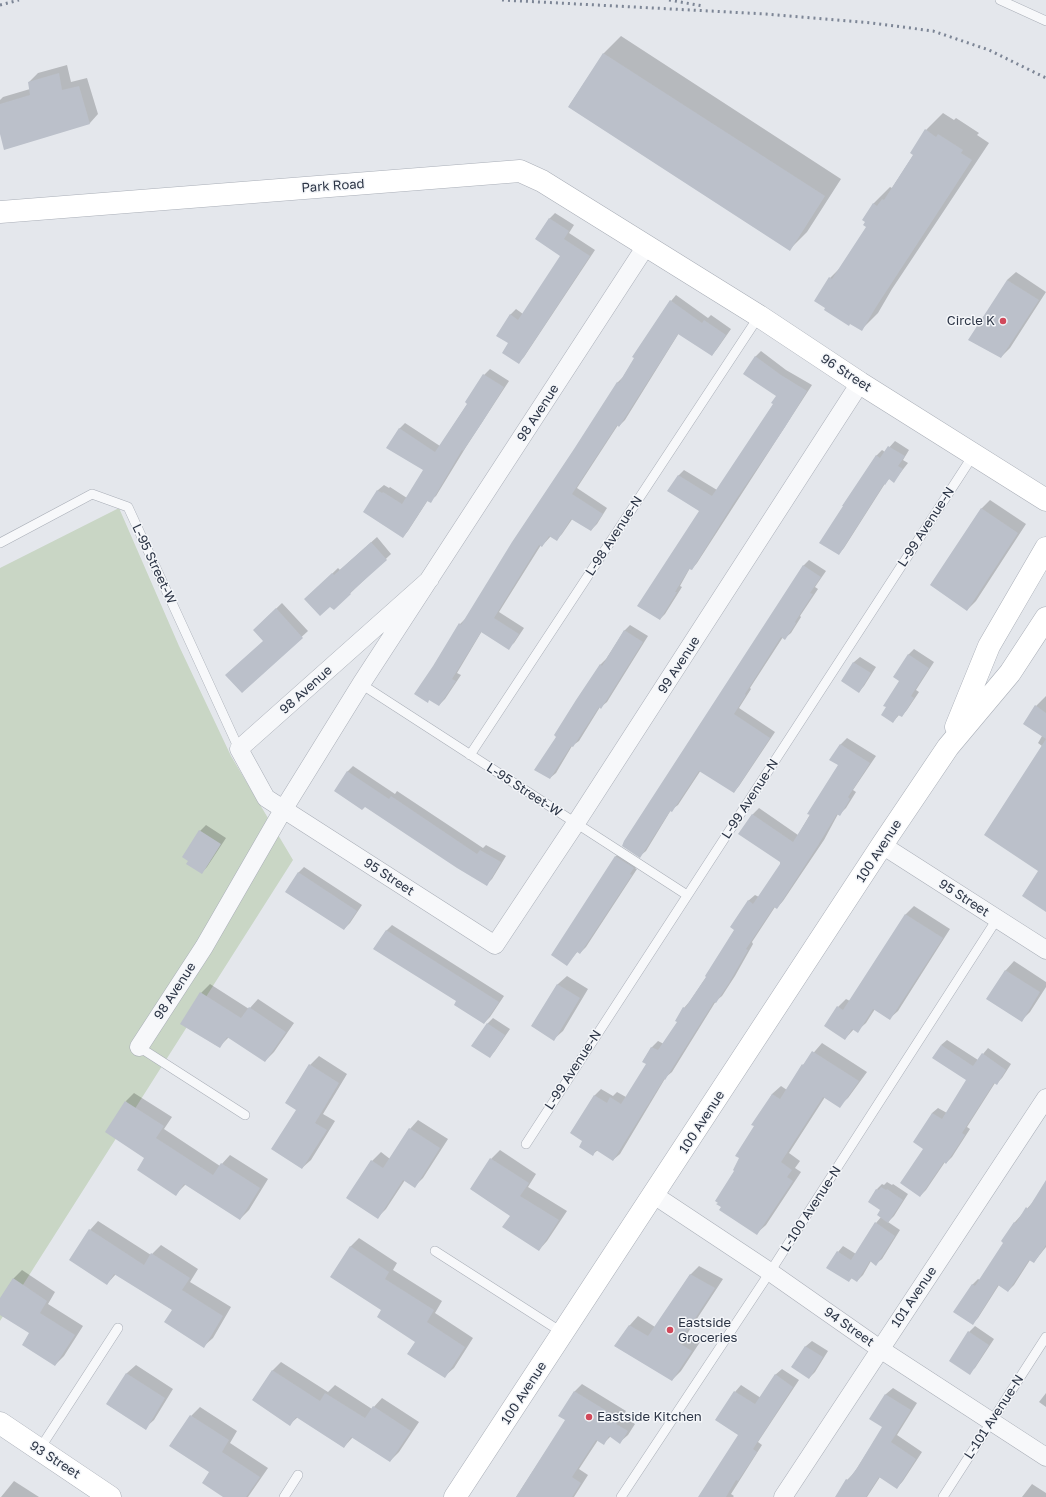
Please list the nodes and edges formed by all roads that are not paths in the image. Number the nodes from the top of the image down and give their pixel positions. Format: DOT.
graph roads {
  1 [pos="1000,0"];
  2 [pos="1046,21"];
  3 [pos="0,212"];
  4 [pos="646,246"];
  5 [pos="759,316"];
  6 [pos="860,382"];
  7 [pos="974,454"];
  8 [pos="1046,500"];
  9 [pos="0,543"];
  10 [pos="1046,548"];
  11 [pos="430,579"];
  12 [pos="1046,618"];
  13 [pos="361,684"];
  14 [pos="948,746"];
  15 [pos="239,749"];
  16 [pos="470,755"];
  17 [pos="284,810"];
  18 [pos="576,823"];
  19 [pos="882,846"];
  20 [pos="687,895"];
  21 [pos="998,919"];
  22 [pos="495,945"];
  23 [pos="1046,950"];
  24 [pos="139,1047"];
  25 [pos="1046,1098"];
  26 [pos="245,1116"];
  27 [pos="526,1144"];
  28 [pos="654,1195"];
  29 [pos="435,1250"];
  30 [pos="770,1272"];
  31 [pos="118,1328"];
  32 [pos="563,1332"];
  33 [pos="1046,1338"];
  34 [pos="880,1348"];
  35 [pos="992,1421"];
  36 [pos="1,1426"];
  37 [pos="39,1450"];
  38 [pos="1046,1457"];
  39 [pos="298,1475"];
  40 [pos="110,1497"];
  41 [pos="284,1497"];
  42 [pos="455,1497"];
  43 [pos="621,1497"];
  44 [pos="783,1497"];
  45 [pos="943,1497"];
  1 -- 2 [label="lane"];
  3 -- 4 [label="main road, Park Road"];
  4 -- 5 [label="main road, 96 Street"];
  4 -- 11 [label="street, 98 Avenue"];
  5 -- 6 [label="main road, 96 Street"];
  5 -- 16 [label="lane, L-98 Avenue-N"];
  6 -- 7 [label="main road, 96 Street"];
  6 -- 18 [label="street, 99 Avenue"];
  7 -- 8 [label="main road, 96 Street"];
  7 -- 20 [label="lane, L-99 Avenue-N"];
  9 -- 15 [label="lane, L-95 Street-W"];
  10 -- 14 [label="main road, 100 Avenue"];
  11 -- 13 [label="street, 98 Avenue"];
  11 -- 15 [label="street, 98 Avenue"];
  12 -- 14 [label="main road, 100 Avenue"];
  13 -- 16 [label="lane, L-95 Street-W"];
  13 -- 17 [label="street, 98 Avenue"];
  14 -- 19 [label="main road, 100 Avenue"];
  15 -- 17 [label="street"];
  16 -- 18 [label="lane, L-95 Street-W"];
  17 -- 22 [label="street, 95 Street"];
  17 -- 24 [label="street, 98 Avenue"];
  18 -- 20 [label="lane, L-95 Street-W"];
  18 -- 22 [label="street, 99 Avenue"];
  19 -- 21 [label="street, 95 Street"];
  19 -- 28 [label="main road, 100 Avenue"];
  20 -- 27 [label="lane, L-99 Avenue-N"];
  21 -- 23 [label="street, 95 Street"];
  21 -- 30 [label="lane, L-100 Avenue-N"];
  24 -- 26 [label="lane"];
  25 -- 34 [label="street, 101 Avenue"];
  28 -- 30 [label="street, 94 Street"];
  28 -- 32 [label="main road, 100 Avenue"];
  29 -- 32 [label="lane"];
  30 -- 34 [label="street, 94 Street"];
  30 -- 43 [label="lane, L-100 Avenue-N"];
  31 -- 37 [label="lane"];
  32 -- 42 [label="main road, 100 Avenue"];
  33 -- 35 [label="lane, L-101 Avenue-N"];
  34 -- 35 [label="street, 94 Street"];
  34 -- 44 [label="street, 101 Avenue"];
  35 -- 38 [label="street, 94 Street"];
  35 -- 45 [label="lane, L-101 Avenue-N"];
  36 -- 37 [label="main road, 93 Street"];
  37 -- 40 [label="main road, 93 Street"];
  39 -- 41 [label="lane"];
}
